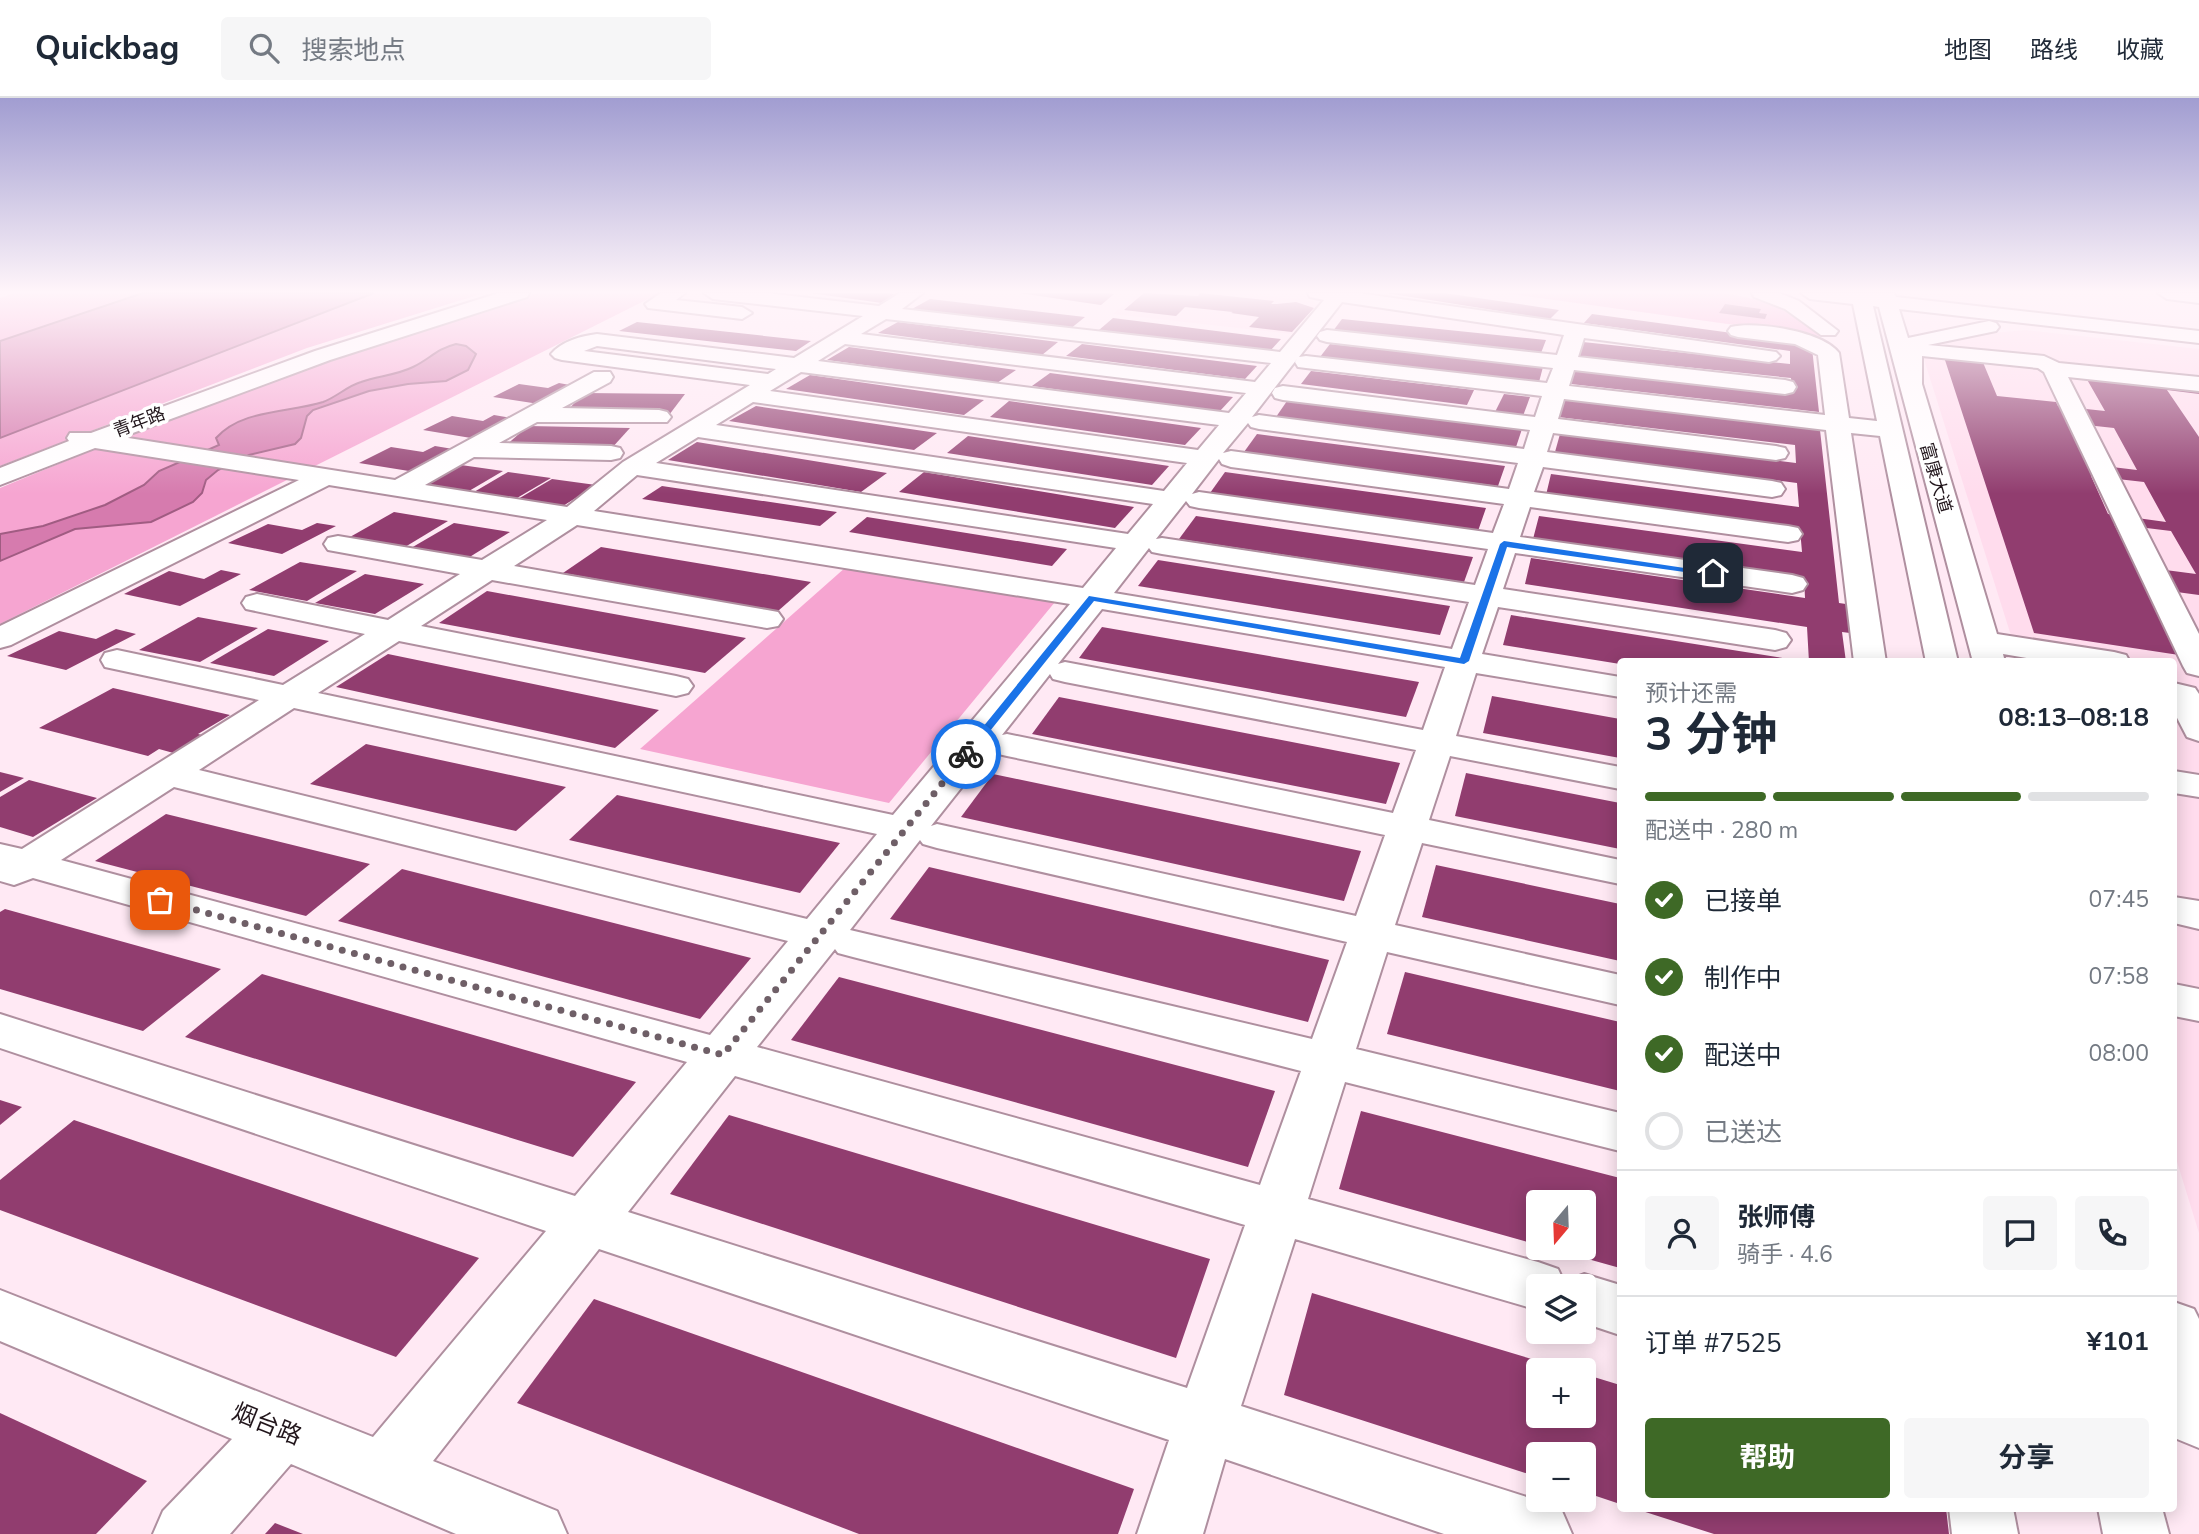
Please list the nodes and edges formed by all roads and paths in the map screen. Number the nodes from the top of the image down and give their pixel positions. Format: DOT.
graph roads {
  1 [pos="285,360"];
  2 [pos="306,360"];
  3 [pos="597,360"];
  4 [pos="765,360"];
  5 [pos="805,360"];
  6 [pos="1053,360"];
  7 [pos="1289,360"];
  8 [pos="1448,360"];
  9 [pos="1753,360"];
  10 [pos="1829,360"];
  11 [pos="1858,360"];
  12 [pos="1879,360"];
  13 [pos="1900,360"];
  14 [pos="1911,360"];
  15 [pos="2006,360"];
  16 [pos="2048,360"];
  17 [pos="1306,362"];
  18 [pos="799,364"];
  19 [pos="2049,365"];
  20 [pos="601,377"];
  21 [pos="2199,384"];
  22 [pos="1880,386"];
  23 [pos="1248,387"];
  24 [pos="1785,387"];
  25 [pos="760,388"];
  26 [pos="1911,389"];
  27 [pos="1283,393"];
  28 [pos="1549,411"];
  29 [pos="533,415"];
  30 [pos="659,417"];
  31 [pos="1221,418"];
  32 [pos="1259,422"];
  33 [pos="1838,424"];
  34 [pos="693,429"];
  35 [pos="1890,430"];
  36 [pos="85,439"];
  37 [pos="468,450"];
  38 [pos="1776,453"];
  39 [pos="1190,456"];
  40 [pos="1231,459"];
  41 [pos="622,460"];
  42 [pos="0,470"];
  43 [pos="0,477"];
  44 [pos="326,477"];
  45 [pos="398,489"];
  46 [pos="1772,489"];
  47 [pos="1156,496"];
  48 [pos="1199,500"];
  49 [pos="572,516"];
  50 [pos="1788,534"];
  51 [pos="1118,540"];
  52 [pos="338,544"];
  53 [pos="1504,544"];
  54 [pos="1163,546"];
  55 [pos="488,570"];
  56 [pos="1792,584"];
  57 [pos="1486,596"];
  58 [pos="1092,598"];
  59 [pos="257,603"];
  60 [pos="767,619"];
  61 [pos="394,630"];
  62 [pos="0,638"];
  63 [pos="1775,640"];
  64 [pos="1984,655"];
  65 [pos="1869,658"];
  66 [pos="1941,658"];
  67 [pos="2040,658"];
  68 [pos="117,660"];
  69 [pos="1464,661"];
  70 [pos="2199,666"];
  71 [pos="2177,671"];
  72 [pos="1065,672"];
  73 [pos="2199,674"];
  74 [pos="676,686"];
  75 [pos="1617,686"];
  76 [pos="2177,694"];
  77 [pos="290,696"];
  78 [pos="2199,730"];
  79 [pos="1436,743"];
  80 [pos="1007,746"];
  81 [pos="168,774"];
  82 [pos="1617,777"];
  83 [pos="2177,782"];
  84 [pos="2199,786"];
  85 [pos="879,822"];
  86 [pos="1408,828"];
  87 [pos="937,836"];
  88 [pos="9,866"];
  89 [pos="1617,871"];
  90 [pos="2177,911"];
  91 [pos="2199,915"];
  92 [pos="791,928"];
  93 [pos="1371,933"];
  94 [pos="853,943"];
  95 [pos="1617,989"];
  96 [pos="2177,1001"];
  97 [pos="2199,1006"];
  98 [pos="0,1031"];
  99 [pos="723,1055"];
  100 [pos="1328,1060"];
  101 [pos="1617,1131"];
  102 [pos="1277,1212"];
  103 [pos="586,1222"];
  104 [pos="1526,1283"];
  105 [pos="1596,1303"];
  106 [pos="1617,1309"];
  107 [pos="0,1315"];
  108 [pos="2177,1338"];
  109 [pos="2199,1419"];
  110 [pos="1205,1423"];
  111 [pos="282,1430"];
  112 [pos="384,1472"];
  113 [pos="1982,1512"];
  114 [pos="2131,1512"];
  115 [pos="186,1534"];
  116 [pos="534,1534"];
  117 [pos="1170,1534"];
  118 [pos="1539,1534"];
  119 [pos="1985,1534"];
  120 [pos="2136,1534"];
  1 -- 36 [label="street, 青年路"];
  2 -- 36 [label="street, 青年路"];
  3 -- 25 [label="street"];
  4 -- 18 [label="street"];
  5 -- 18 [label="street"];
  6 -- 23 [label="street"];
  7 -- 58 [label="street"];
  8 -- 28 [label="street"];
  9 -- 28 [label="street"];
  10 -- 33 [label="street"];
  11 -- 22 [label="street"];
  12 -- 22 [label="street, 富康大道"];
  13 -- 26 [label="street, 富康大道"];
  14 -- 26 [label="street"];
  15 -- 19 [label="street"];
  16 -- 19 [label="street"];
  17 -- 28 [label="street"];
  18 -- 25 [label="street"];
  18 -- 31 [label="street"];
  19 -- 21 [label="street"];
  19 -- 70 [label="street"];
  20 -- 29 [label="street"];
  22 -- 35 [label="street, 富康大道"];
  24 -- 28 [label="street"];
  25 -- 34 [label="street"];
  25 -- 39 [label="street"];
  26 -- 64 [label="street, 富康大道"];
  27 -- 28 [label="street"];
  28 -- 32 [label="street"];
  28 -- 33 [label="street"];
  28 -- 38 [label="street"];
  28 -- 40 [label="street"];
  28 -- 46 [label="street"];
  28 -- 50 [label="street"];
  28 -- 53 [label="street"];
  29 -- 30 [label="street"];
  29 -- 37 [label="street"];
  33 -- 35 [label="street"];
  33 -- 65 [label="street"];
  34 -- 41 [label="street"];
  34 -- 47 [label="street"];
  35 -- 66 [label="street, 富康大道"];
  36 -- 42 [label="street, 青年路"];
  36 -- 43 [label="street, 青年路"];
  36 -- 44 [label="street"];
  37 -- 41 [label="street"];
  37 -- 45 [label="street"];
  41 -- 49 [label="street"];
  41 -- 51 [label="street"];
  44 -- 45 [label="street"];
  44 -- 62 [label="street"];
  45 -- 49 [label="street"];
  48 -- 53 [label="street"];
  49 -- 55 [label="street"];
  49 -- 58 [label="street"];
  52 -- 55 [label="street"];
  53 -- 56 [label="street"];
  53 -- 57 [label="street"];
  54 -- 57 [label="street"];
  55 -- 60 [label="street"];
  55 -- 61 [label="street"];
  57 -- 63 [label="street"];
  57 -- 69 [label="street"];
  58 -- 69 [label="street"];
  58 -- 99 [label="street"];
  59 -- 61 [label="street"];
  61 -- 74 [label="street"];
  61 -- 77 [label="street"];
  64 -- 66 [label="street"];
  64 -- 67 [label="street"];
  68 -- 77 [label="street"];
  69 -- 75 [label="street"];
  69 -- 79 [label="street"];
  71 -- 73 [label="street"];
  72 -- 79 [label="street"];
  76 -- 78 [label="street"];
  77 -- 81 [label="street"];
  77 -- 85 [label="street"];
  79 -- 82 [label="street"];
  79 -- 86 [label="street"];
  80 -- 86 [label="street"];
  81 -- 88 [label="street"];
  81 -- 92 [label="street"];
  83 -- 84 [label="street"];
  86 -- 89 [label="street"];
  86 -- 93 [label="street"];
  87 -- 93 [label="street"];
  88 -- 99 [label="street"];
  90 -- 91 [label="street"];
  93 -- 95 [label="street"];
  93 -- 100 [label="street"];
  94 -- 100 [label="street"];
  96 -- 97 [label="street"];
  98 -- 103 [label="street"];
  99 -- 102 [label="street"];
  99 -- 103 [label="street"];
  100 -- 101 [label="street"];
  100 -- 102 [label="street"];
  102 -- 104 [label="street"];
  102 -- 110 [label="street"];
  103 -- 110 [label="street"];
  103 -- 112 [label="street"];
  105 -- 106 [label="street"];
  107 -- 111 [label="street, 烟台路"];
  108 -- 109 [label="street"];
  110 -- 117 [label="street"];
  110 -- 118 [label="street"];
  111 -- 112 [label="street, 烟台路"];
  111 -- 115 [label="street"];
  112 -- 116 [label="street, 烟台路"];
  113 -- 119 [label="street"];
  114 -- 120 [label="street"];
}
